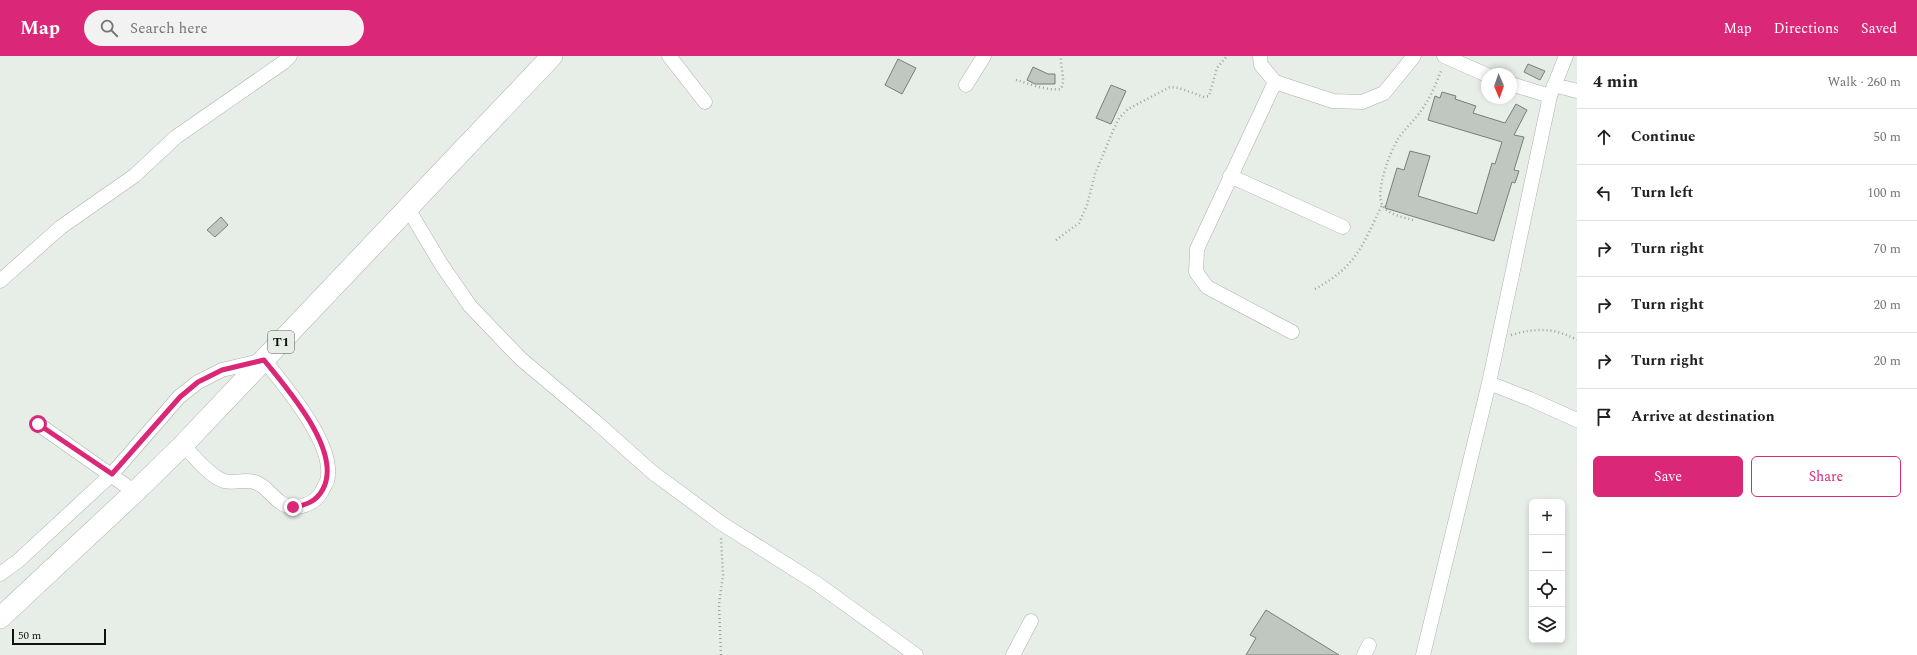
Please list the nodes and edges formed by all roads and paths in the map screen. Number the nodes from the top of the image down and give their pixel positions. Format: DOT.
graph roads {
  1 [pos="290,56"];
  2 [pos="552,56"];
  3 [pos="669,56"];
  4 [pos="984,56"];
  5 [pos="1062,56"];
  6 [pos="1227,56"];
  7 [pos="1260,56"];
  8 [pos="1414,56"];
  9 [pos="1566,56"];
  10 [pos="1445,57"];
  11 [pos="1481,72"];
  12 [pos="1016,80"];
  13 [pos="1275,82"];
  14 [pos="1517,85"];
  15 [pos="966,86"];
  16 [pos="1552,91"];
  17 [pos="1577,91"];
  18 [pos="705,102"];
  19 [pos="1230,176"];
  20 [pos="1382,205"];
  21 [pos="407,207"];
  22 [pos="1413,220"];
  23 [pos="1343,228"];
  24 [pos="1056,240"];
  25 [pos="0,281"];
  26 [pos="1315,289"];
  27 [pos="1292,332"];
  28 [pos="1499,338"];
  29 [pos="1577,340"];
  30 [pos="264,360"];
  31 [pos="1489,383"];
  32 [pos="1577,420"];
  33 [pos="38,424"];
  34 [pos="183,445"];
  35 [pos="112,474"];
  36 [pos="135,492"];
  37 [pos="720,523"];
  38 [pos="0,574"];
  39 [pos="0,618"];
  40 [pos="1031,621"];
  41 [pos="720,655"];
  42 [pos="916,655"];
  43 [pos="1013,655"];
  44 [pos="1423,655"];
  1 -- 25 [label="street"];
  2 -- 21 [label="highway, T1"];
  3 -- 18 [label="street"];
  4 -- 15 [label="street"];
  5 -- 12 [label="path"];
  6 -- 24 [label="path"];
  7 -- 13 [label="street"];
  8 -- 13 [label="street"];
  9 -- 16 [label="street"];
  10 -- 11 [label="street"];
  10 -- 20 [label="path"];
  13 -- 19 [label="street"];
  14 -- 16 [label="street"];
  16 -- 17 [label="street"];
  16 -- 28 [label="street"];
  19 -- 23 [label="street"];
  19 -- 27 [label="street"];
  20 -- 22 [label="path"];
  20 -- 26 [label="path"];
  21 -- 30 [label="highway, T1"];
  21 -- 37 [label="street"];
  28 -- 29 [label="path"];
  28 -- 31 [label="street"];
  30 -- 34 [label="highway, T1"];
  30 -- 34 [label="street"];
  30 -- 35 [label="street"];
  31 -- 32 [label="street"];
  31 -- 44 [label="street"];
  33 -- 35 [label="street"];
  34 -- 36 [label="highway, T1"];
  35 -- 36 [label="street"];
  35 -- 38 [label="street"];
  36 -- 39 [label="highway, T1"];
  37 -- 41 [label="path"];
  37 -- 42 [label="street"];
  40 -- 43 [label="street"];
}
